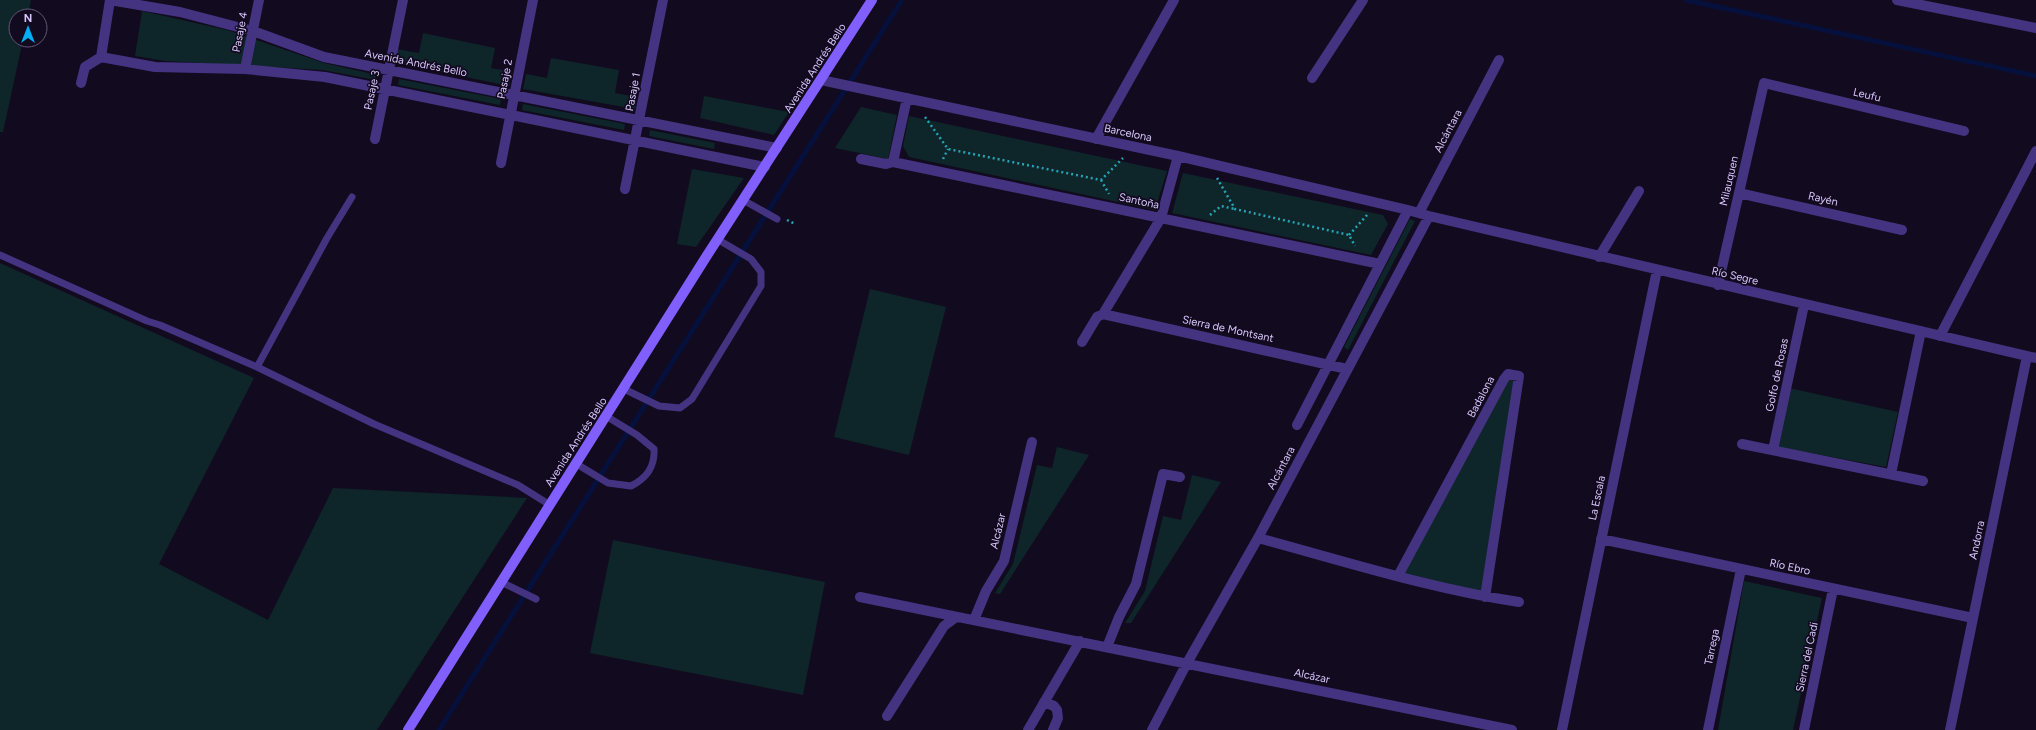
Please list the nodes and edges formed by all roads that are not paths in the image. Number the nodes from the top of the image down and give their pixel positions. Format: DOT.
graph roads {
  1 [pos="110,0"];
  2 [pos="259,0"];
  3 [pos="403,0"];
  4 [pos="534,0"];
  5 [pos="663,0"];
  6 [pos="872,0"];
  7 [pos="1174,0"];
  8 [pos="1363,0"];
  9 [pos="1898,0"];
  10 [pos="2036,28"];
  11 [pos="253,31"];
  12 [pos="101,57"];
  13 [pos="1499,60"];
  14 [pos="245,69"];
  15 [pos="388,70"];
  16 [pos="1312,78"];
  17 [pos="821,80"];
  18 [pos="81,83"];
  19 [pos="1764,83"];
  20 [pos="385,89"];
  21 [pos="514,95"];
  22 [pos="906,98"];
  23 [pos="511,115"];
  24 [pos="639,121"];
  25 [pos="1964,131"];
  26 [pos="375,138"];
  27 [pos="1096,139"];
  28 [pos="635,140"];
  29 [pos="777,148"];
  30 [pos="2036,151"];
  31 [pos="1178,156"];
  32 [pos="861,159"];
  33 [pos="893,162"];
  34 [pos="501,163"];
  35 [pos="765,167"];
  36 [pos="626,189"];
  37 [pos="1639,191"];
  38 [pos="1739,193"];
  39 [pos="352,197"];
  40 [pos="743,200"];
  41 [pos="1408,210"];
  42 [pos="1419,213"];
  43 [pos="1429,216"];
  44 [pos="1160,218"];
  45 [pos="777,219"];
  46 [pos="1902,230"];
  47 [pos="717,240"];
  48 [pos="0,255"];
  49 [pos="1599,257"];
  50 [pos="1380,264"];
  51 [pos="1657,270"];
  52 [pos="1718,285"];
  53 [pos="1804,304"];
  54 [pos="1103,314"];
  55 [pos="1921,331"];
  56 [pos="1940,336"];
  57 [pos="1082,342"];
  58 [pos="2032,357"];
  59 [pos="1328,364"];
  60 [pos="257,367"];
  61 [pos="1347,369"];
  62 [pos="624,389"];
  63 [pos="606,416"];
  64 [pos="1297,425"];
  65 [pos="1032,442"];
  66 [pos="1742,444"];
  67 [pos="1773,450"];
  68 [pos="575,463"];
  69 [pos="1891,474"];
  70 [pos="1180,477"];
  71 [pos="1924,481"];
  72 [pos="550,505"];
  73 [pos="1258,538"];
  74 [pos="1601,539"];
  75 [pos="1741,569"];
  76 [pos="1398,576"];
  77 [pos="501,582"];
  78 [pos="1833,588"];
  79 [pos="860,597"];
  80 [pos="1485,597"];
  81 [pos="536,599"];
  82 [pos="1519,602"];
  83 [pos="956,616"];
  84 [pos="1973,618"];
  85 [pos="974,620"];
  86 [pos="1080,641"];
  87 [pos="1107,647"];
  88 [pos="1187,663"];
  89 [pos="1044,702"];
  90 [pos="887,716"];
  91 [pos="408,730"];
  92 [pos="1028,730"];
  93 [pos="1052,730"];
  94 [pos="1152,730"];
  95 [pos="1512,730"];
  96 [pos="1562,730"];
  97 [pos="1708,730"];
  98 [pos="1804,730"];
  99 [pos="1950,730"];
  1 -- 11 [label="street, Avenida Andrés Bello"];
  1 -- 12 [label="street, Avenida Andrés Bello"];
  2 -- 11 [label="street, Pasaje 4"];
  3 -- 15 [label="street, Pasaje 3"];
  4 -- 21 [label="street, Pasaje 2"];
  5 -- 24 [label="street, Pasaje 1"];
  6 -- 17 [label="main road, Avenida Andrés Bello"];
  7 -- 27 [label="street"];
  8 -- 16 [label="street"];
  9 -- 10 [label="street"];
  11 -- 14 [label="street, Pasaje 4"];
  11 -- 15 [label="street, Avenida Andrés Bello"];
  12 -- 14 [label="street"];
  12 -- 18 [label="street"];
  13 -- 42 [label="street, Alcántara"];
  14 -- 20 [label="street"];
  15 -- 20 [label="street, Pasaje 3"];
  15 -- 21 [label="street, Avenida Andrés Bello"];
  17 -- 22 [label="street, Barcelona"];
  17 -- 29 [label="main road, Avenida Andrés Bello"];
  19 -- 25 [label="street, Leufu"];
  19 -- 38 [label="street, Milauquen"];
  20 -- 23 [label="street"];
  20 -- 26 [label="street, Pasaje 3"];
  21 -- 23 [label="street, Pasaje 2"];
  21 -- 24 [label="street, Avenida Andrés Bello"];
  22 -- 27 [label="street, Barcelona"];
  22 -- 33 [label="street"];
  23 -- 28 [label="street"];
  23 -- 34 [label="street, Pasaje 2"];
  24 -- 28 [label="street, Pasaje 1"];
  24 -- 29 [label="street, Avenida Andrés Bello"];
  27 -- 31 [label="street, Barcelona"];
  28 -- 35 [label="street"];
  28 -- 36 [label="street, Pasaje 1"];
  29 -- 35 [label="main road, Avenida Andrés Bello"];
  30 -- 56 [label="street"];
  31 -- 41 [label="street, Barcelona"];
  31 -- 44 [label="street"];
  32 -- 33 [label="street, Santoña"];
  33 -- 44 [label="street, Santoña"];
  35 -- 40 [label="main road, Avenida Andrés Bello"];
  37 -- 49 [label="street"];
  38 -- 46 [label="street, Rayén"];
  38 -- 52 [label="street, Milauquen"];
  39 -- 60 [label="lane"];
  40 -- 45 [label="lane"];
  40 -- 47 [label="main road, Avenida Andrés Bello"];
  41 -- 42 [label="street, Barcelona"];
  41 -- 50 [label="street"];
  42 -- 43 [label="street, Barcelona"];
  43 -- 49 [label="street, Río Segre"];
  43 -- 61 [label="street, Alcántara"];
  44 -- 50 [label="street, Santoña"];
  44 -- 54 [label="street"];
  47 -- 62 [label="main road, Avenida Andrés Bello"];
  47 -- 62 [label="lane"];
  48 -- 60 [label="lane"];
  49 -- 51 [label="street, Río Segre"];
  50 -- 59 [label="street"];
  51 -- 52 [label="street, Río Segre"];
  51 -- 74 [label="street, La Escala"];
  52 -- 53 [label="street, Río Segre"];
  53 -- 55 [label="street, Río Segre"];
  53 -- 67 [label="street, Golfo de Rosas"];
  54 -- 57 [label="street"];
  54 -- 59 [label="street, Sierra de Montsant"];
  55 -- 56 [label="street, Río Segre"];
  55 -- 69 [label="street"];
  56 -- 58 [label="street, Río Segre"];
  58 -- 84 [label="street, Andorra"];
  59 -- 61 [label="street, Sierra de Montsant"];
  59 -- 64 [label="street"];
  60 -- 72 [label="lane"];
  61 -- 73 [label="street, Alcántara"];
  62 -- 63 [label="main road, Avenida Andrés Bello"];
  63 -- 68 [label="main road, Avenida Andrés Bello"];
  63 -- 68 [label="lane"];
  65 -- 85 [label="street, Alcázar"];
  66 -- 67 [label="street"];
  67 -- 69 [label="street"];
  68 -- 72 [label="main road, Avenida Andrés Bello"];
  69 -- 71 [label="street"];
  70 -- 87 [label="street"];
  72 -- 77 [label="main road, Avenida Andrés Bello"];
  73 -- 76 [label="street"];
  73 -- 88 [label="street, Alcántara"];
  74 -- 75 [label="street, Río Ebro"];
  74 -- 96 [label="street, La Escala"];
  75 -- 78 [label="street, Río Ebro"];
  75 -- 97 [label="street, Tarrega"];
  76 -- 80 [label="street"];
  76 -- 80 [label="street, Badalona"];
  77 -- 81 [label="lane"];
  77 -- 91 [label="main road, Avenida Andrés Bello"];
  78 -- 84 [label="street, Río Ebro"];
  78 -- 98 [label="street, Sierra del Cadi"];
  79 -- 83 [label="street, Alcázar"];
  80 -- 82 [label="street"];
  83 -- 85 [label="street, Alcázar"];
  83 -- 90 [label="street"];
  84 -- 99 [label="street, Andorra"];
  85 -- 86 [label="street, Alcázar"];
  86 -- 87 [label="street, Alcázar"];
  86 -- 89 [label="street"];
  87 -- 88 [label="street, Alcázar"];
  88 -- 94 [label="street, Alcántara"];
  88 -- 95 [label="street, Alcázar"];
  89 -- 92 [label="street"];
  89 -- 93 [label="street"];
}
